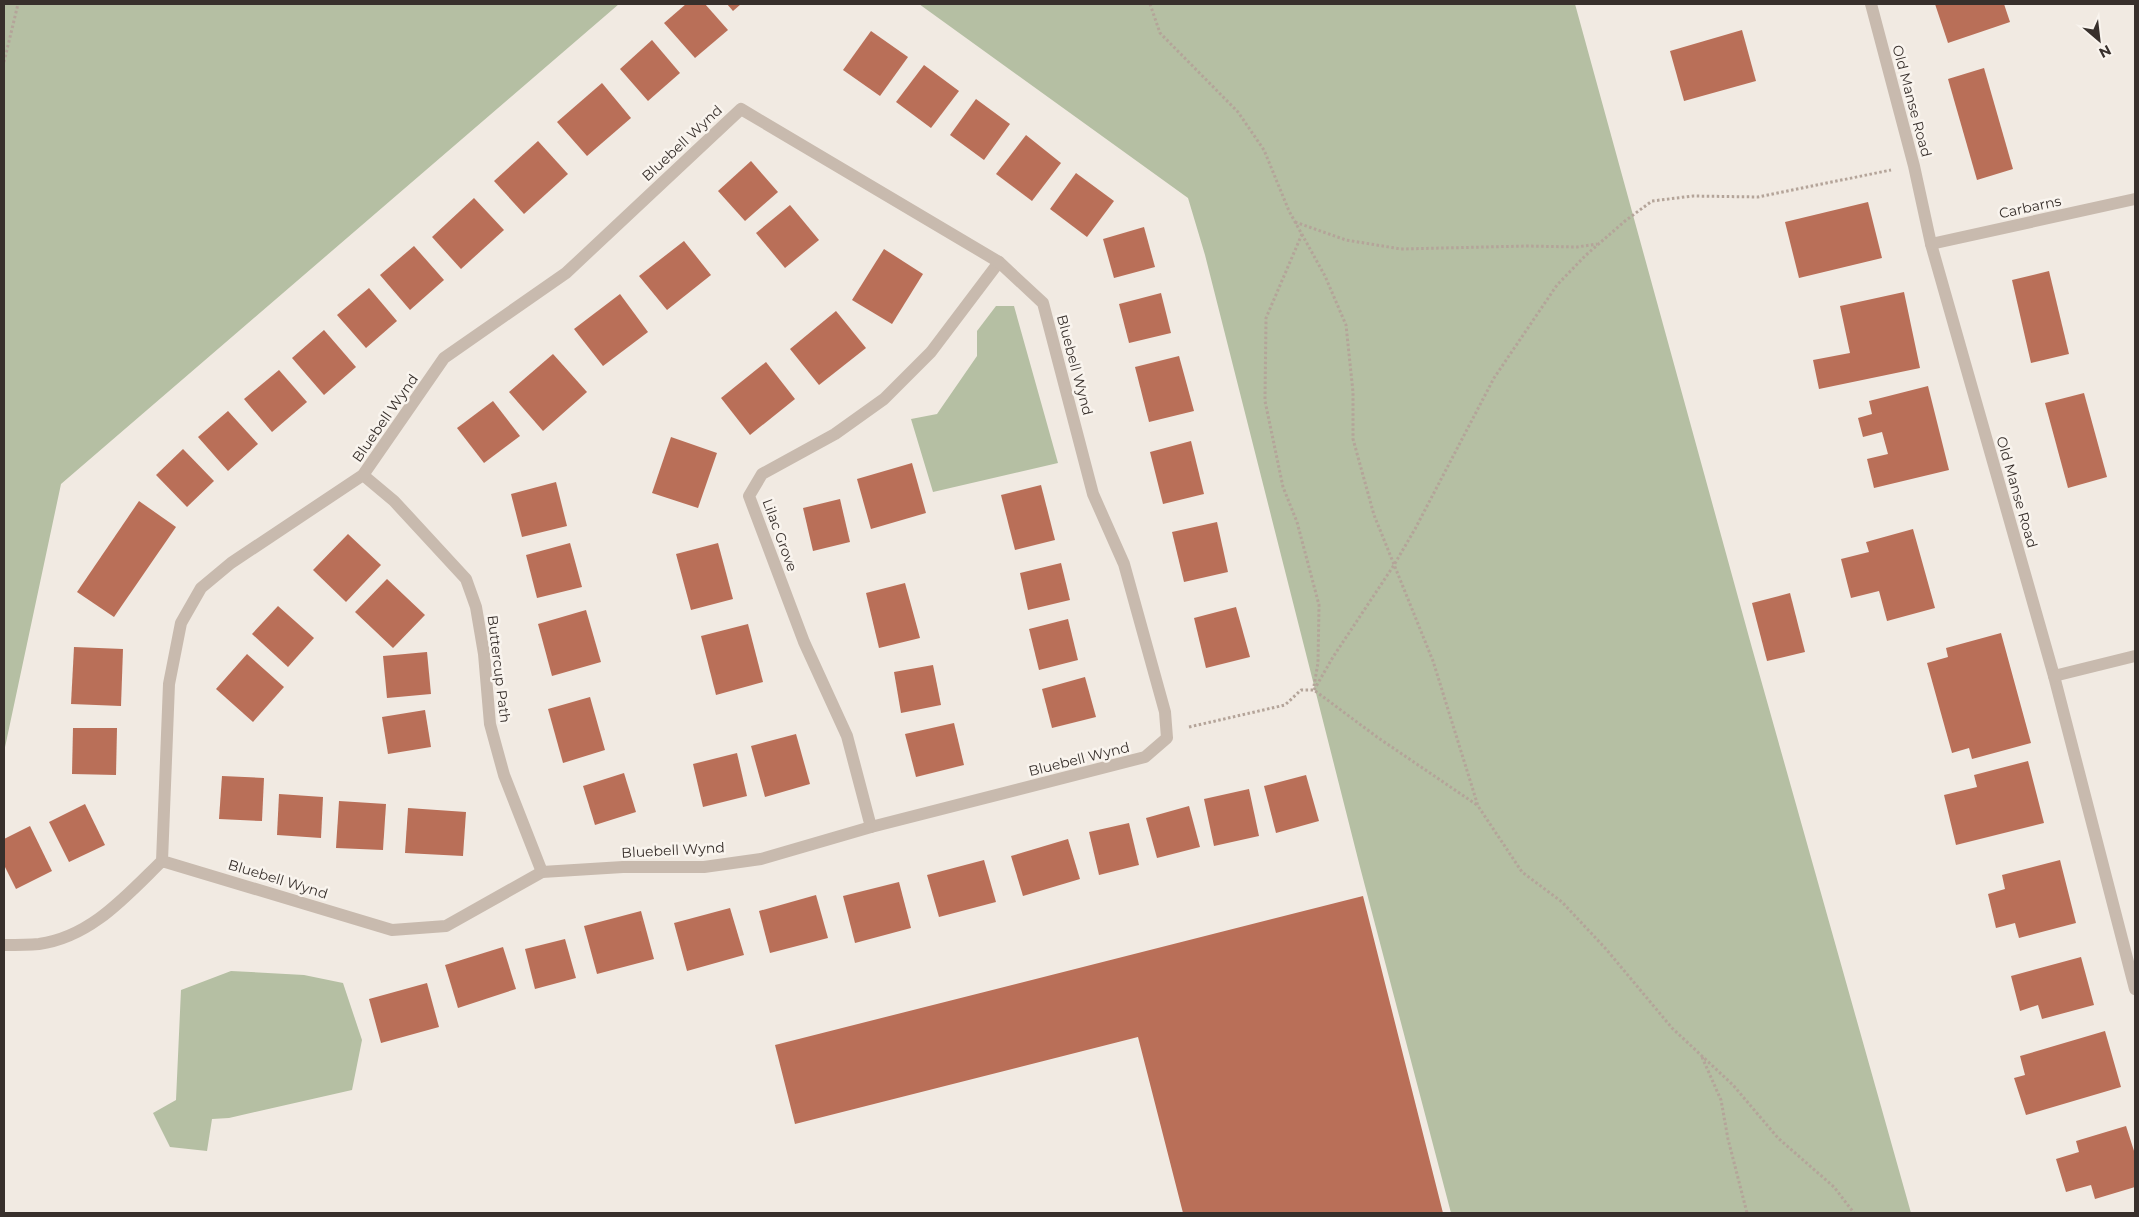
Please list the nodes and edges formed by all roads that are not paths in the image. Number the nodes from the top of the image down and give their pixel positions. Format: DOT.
graph roads {
  1 [pos="1871,4"];
  2 [pos="2135,199"];
  3 [pos="1931,244"];
  4 [pos="999,262"];
  5 [pos="363,475"];
  6 [pos="2135,656"];
  7 [pos="2054,676"];
  8 [pos="872,826"];
  9 [pos="162,861"];
  10 [pos="542,872"];
  11 [pos="4,945"];
  12 [pos="2135,989"];
  1 -- 3 [label="street, Old Manse Road"];
  2 -- 3 [label="street, Carbarns"];
  3 -- 7 [label="street, Old Manse Road"];
  4 -- 5 [label="street, Bluebell Wynd"];
  4 -- 8 [label="street, Lilac Grove"];
  4 -- 8 [label="street, Bluebell Wynd"];
  5 -- 9 [label="street, Bluebell Wynd"];
  5 -- 10 [label="street, Buttercup Path"];
  6 -- 7 [label="street"];
  7 -- 12 [label="street, Old Manse Road"];
  8 -- 10 [label="street, Bluebell Wynd"];
  9 -- 10 [label="street, Bluebell Wynd"];
  9 -- 11 [label="street"];
}
